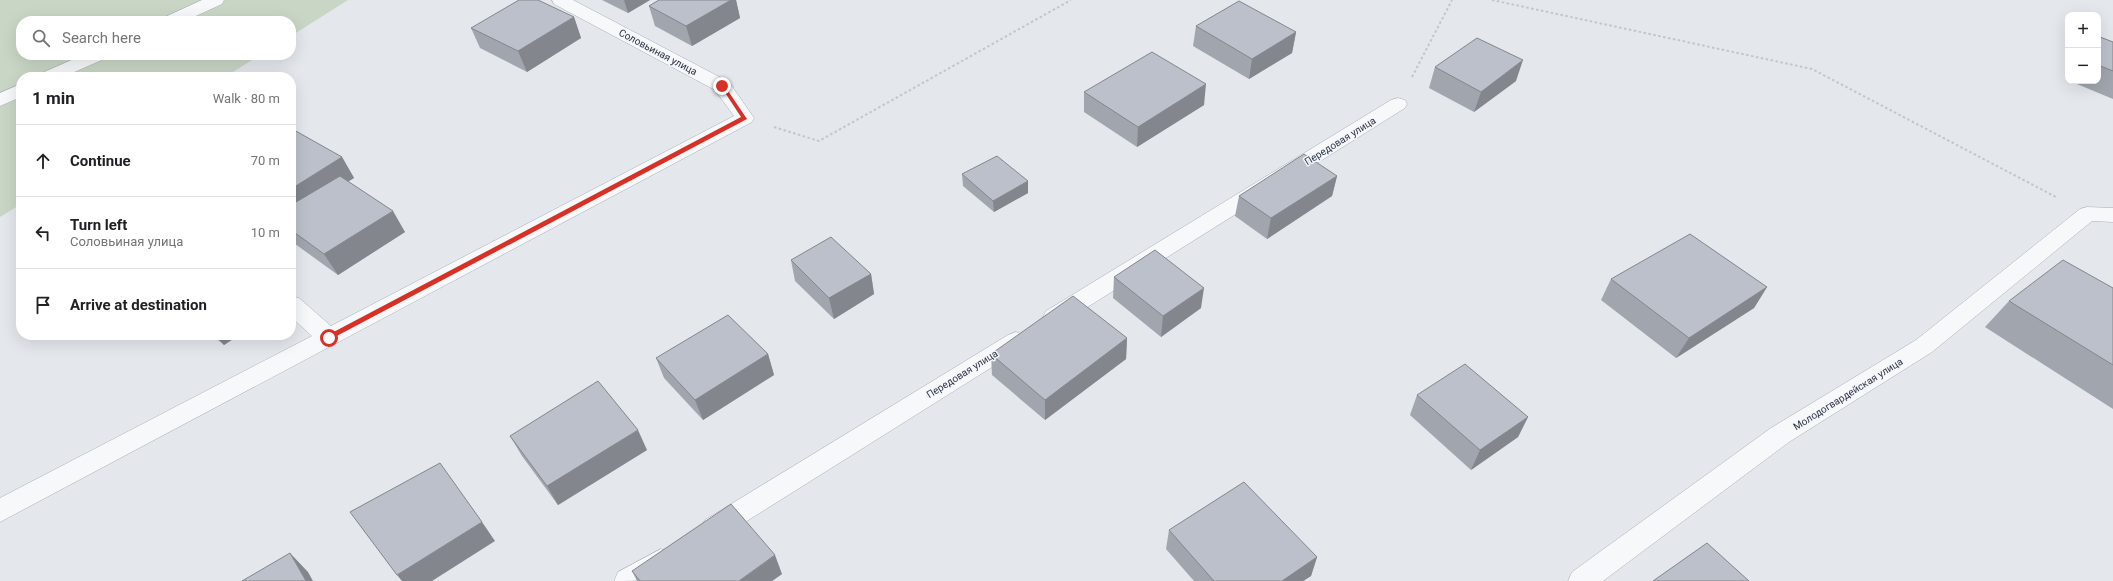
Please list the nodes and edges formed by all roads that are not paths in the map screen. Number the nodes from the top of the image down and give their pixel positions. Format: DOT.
graph roads {
  1 [pos="216,0"];
  2 [pos="560,0"];
  3 [pos="182,16"];
  4 [pos="87,60"];
  5 [pos="59,72"];
  6 [pos="16,92"];
  7 [pos="0,100"];
  8 [pos="1398,104"];
  9 [pos="2113,215"];
  10 [pos="296,308"];
  11 [pos="329,338"];
  12 [pos="0,511"];
  13 [pos="696,539"];
  14 [pos="675,552"];
  15 [pos="628,581"];
  16 [pos="1582,581"];
  1 -- 3 [label="street"];
  2 -- 11 [label="street, Соловьиная улица"];
  4 -- 5 [label="street"];
  6 -- 7 [label="street"];
  8 -- 13 [label="street, Передовая улица"];
  9 -- 16 [label="street, Молодогвардейская улица"];
  10 -- 11 [label="street"];
  11 -- 12 [label="street"];
  14 -- 15 [label="street"];
}
